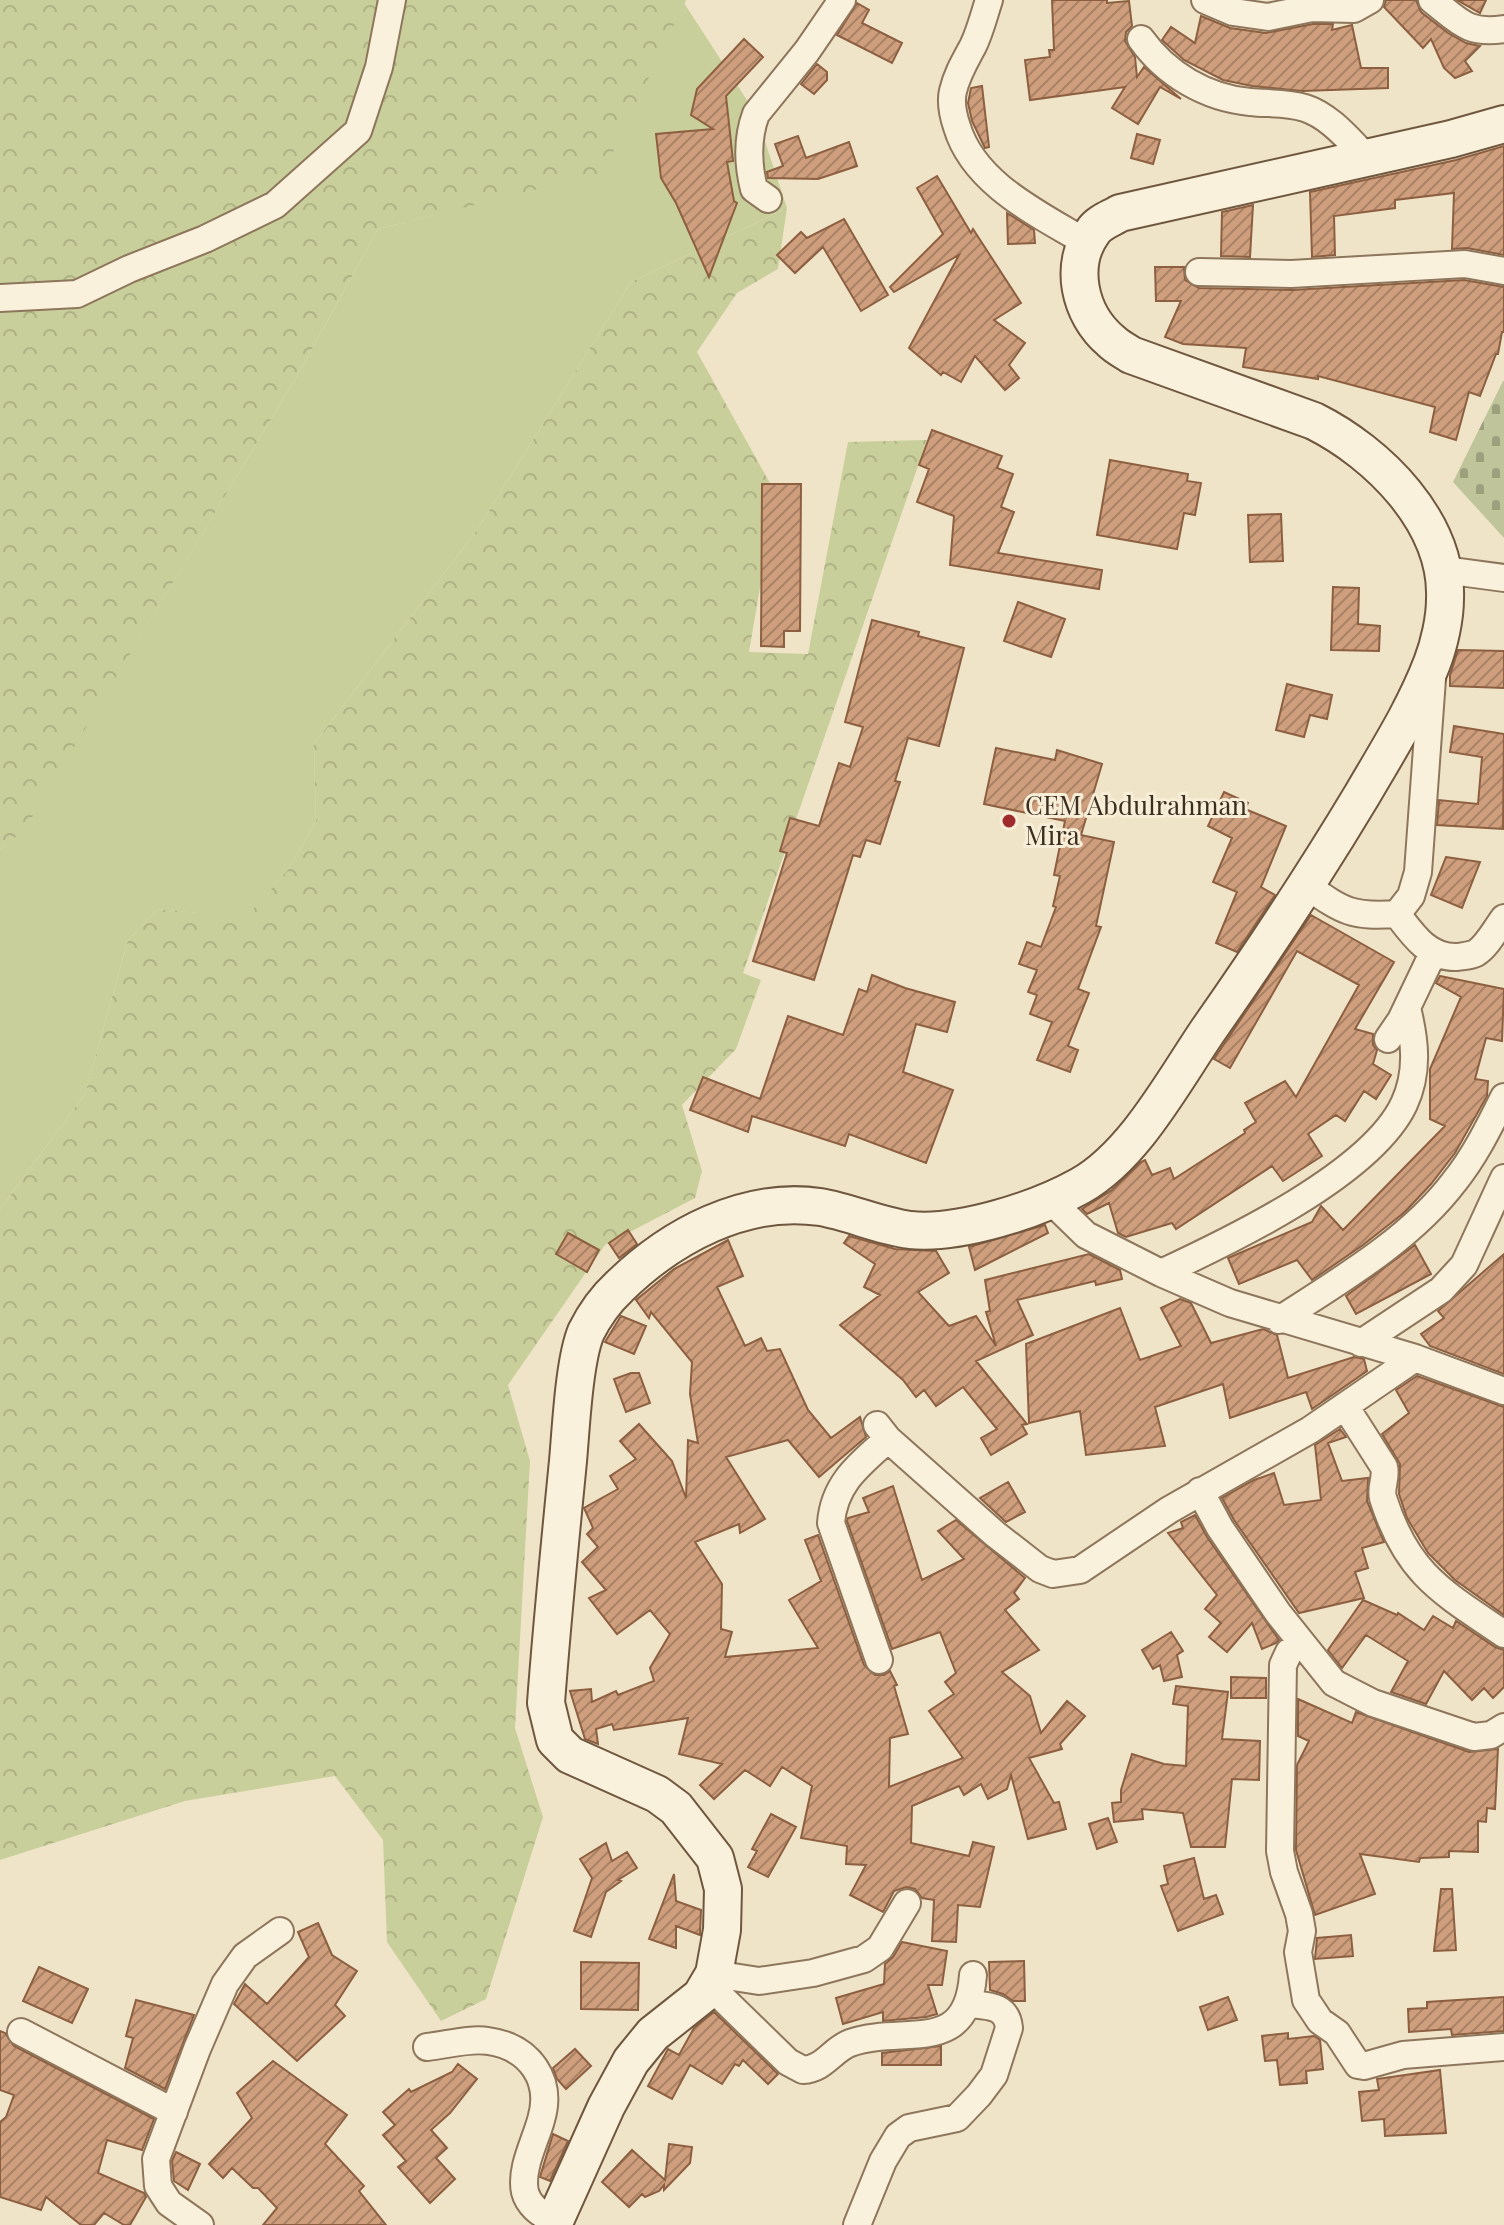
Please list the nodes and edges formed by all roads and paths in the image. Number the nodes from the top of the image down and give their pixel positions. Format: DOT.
graph roads {
  1 [pos="392,0"];
  2 [pos="842,0"];
  3 [pos="989,0"];
  4 [pos="1205,0"];
  5 [pos="1370,0"];
  6 [pos="1432,0"];
  7 [pos="1310,4"];
  8 [pos="1504,29"];
  9 [pos="1141,39"];
  10 [pos="1504,124"];
  11 [pos="1367,158"];
  12 [pos="768,199"];
  13 [pos="1087,243"];
  14 [pos="1504,271"];
  15 [pos="1199,272"];
  16 [pos="0,298"];
  17 [pos="1444,570"];
  18 [pos="1504,578"];
  19 [pos="1434,660"];
  20 [pos="1307,886"];
  21 [pos="1397,914"];
  22 [pos="1504,917"];
  23 [pos="1433,953"];
  24 [pos="1407,1008"];
  25 [pos="1388,1039"];
  26 [pos="1504,1097"];
  27 [pos="1504,1178"];
  28 [pos="1050,1200"];
  29 [pos="1161,1273"];
  30 [pos="1279,1320"];
  31 [pos="1361,1343"];
  32 [pos="1415,1358"];
  33 [pos="1504,1391"];
  34 [pos="1345,1406"];
  35 [pos="1200,1491"];
  36 [pos="1504,1634"];
  37 [pos="1301,1642"];
  38 [pos="879,1660"];
  39 [pos="1504,1727"];
  40 [pos="907,1903"];
  41 [pos="280,1931"];
  42 [pos="973,1975"];
  43 [pos="711,1979"];
  44 [pos="969,2004"];
  45 [pos="21,2032"];
  46 [pos="427,2047"];
  47 [pos="1504,2047"];
  48 [pos="174,2112"];
  49 [pos="554,2223"];
  50 [pos="200,2225"];
  51 [pos="857,2225"];
  1 -- 16 [label="street"];
  2 -- 12 [label="street"];
  3 -- 13 [label="street"];
  4 -- 7 [label="street"];
  5 -- 7 [label="street"];
  6 -- 8 [label="street"];
  9 -- 11 [label="street"];
  10 -- 11 [label="main road"];
  11 -- 13 [label="main road"];
  13 -- 17 [label="main road"];
  14 -- 15 [label="street"];
  17 -- 18 [label="street"];
  17 -- 19 [label="main road"];
  19 -- 20 [label="main road"];
  19 -- 21 [label="street"];
  20 -- 21 [label="street"];
  20 -- 28 [label="main road"];
  21 -- 23 [label="street"];
  22 -- 23 [label="street"];
  23 -- 24 [label="street"];
  24 -- 25 [label="street"];
  24 -- 29 [label="street"];
  26 -- 30 [label="street"];
  27 -- 31 [label="street"];
  28 -- 29 [label="street"];
  28 -- 43 [label="main road"];
  29 -- 30 [label="street"];
  30 -- 31 [label="street"];
  31 -- 32 [label="street"];
  32 -- 33 [label="street"];
  32 -- 34 [label="street"];
  34 -- 35 [label="street"];
  34 -- 36 [label="street"];
  35 -- 37 [label="street"];
  35 -- 38 [label="street"];
  37 -- 39 [label="street"];
  37 -- 47 [label="street"];
  40 -- 43 [label="street"];
  41 -- 48 [label="street"];
  42 -- 44 [label="street"];
  43 -- 44 [label="street"];
  43 -- 49 [label="main road"];
  44 -- 51 [label="street"];
  45 -- 48 [label="street"];
  46 -- 49 [label="street"];
  48 -- 50 [label="street"];
}
